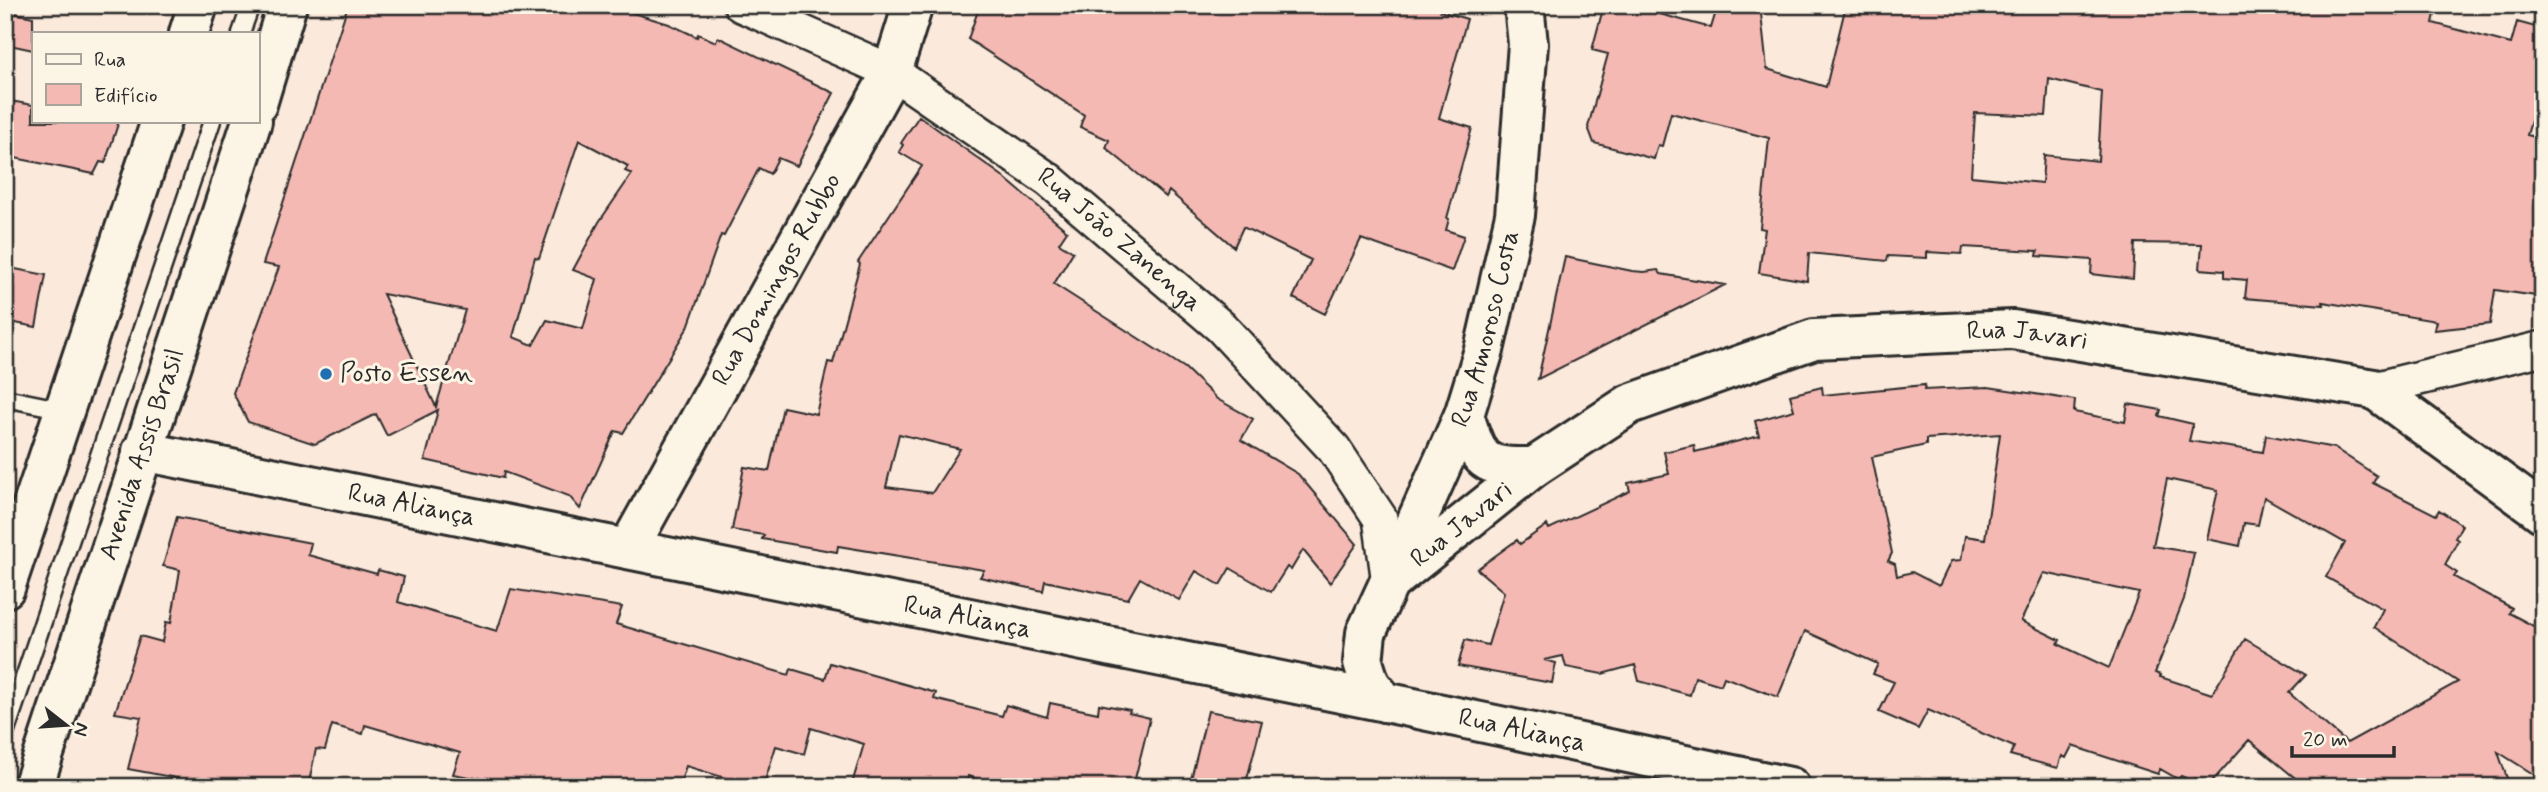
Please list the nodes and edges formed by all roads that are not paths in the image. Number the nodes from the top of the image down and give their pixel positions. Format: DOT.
graph roads {
  1 [pos="198,5"];
  2 [pos="251,5"];
  3 [pos="287,5"];
  4 [pos="741,5"];
  5 [pos="913,5"];
  6 [pos="1524,5"];
  7 [pos="189,32"];
  8 [pos="242,32"];
  9 [pos="892,72"];
  10 [pos="259,97"];
  11 [pos="161,122"];
  12 [pos="212,122"];
  13 [pos="252,122"];
  14 [pos="2543,348"];
  15 [pos="2374,389"];
  16 [pos="5,398"];
  17 [pos="64,410"];
  18 [pos="1464,415"];
  19 [pos="142,451"];
  20 [pos="1534,467"];
  21 [pos="2543,513"];
  22 [pos="628,549"];
  23 [pos="1390,583"];
  24 [pos="5,588"];
  25 [pos="1366,633"];
  26 [pos="1290,683"];
  27 [pos="1385,702"];
  28 [pos="5,734"];
  29 [pos="33,787"];
  30 [pos="1790,787"];
  1 -- 7 [label="main road"];
  2 -- 8 [label="lane"];
  3 -- 10 [label="main road"];
  4 -- 9 [label="street, Rua João Zanenga"];
  5 -- 9 [label="main road, Rua Domingos Rubbo"];
  6 -- 18 [label="main road, Rua Amoroso Costa"];
  9 -- 22 [label="main road, Rua Domingos Rubbo"];
  9 -- 23 [label="street, Rua João Zanenga"];
  11 -- 17 [label="main road"];
  12 -- 28 [label="lane"];
  13 -- 19 [label="main road, Avenida Assis Brasil"];
  14 -- 15 [label="street, Rua Javari"];
  15 -- 20 [label="main road, Rua Javari"];
  15 -- 21 [label="main road"];
  16 -- 17 [label="lane"];
  17 -- 24 [label="main road"];
  18 -- 20 [label="main road, Rua Javari"];
  18 -- 23 [label="main road, Rua Amoroso Costa"];
  19 -- 22 [label="main road, Rua Aliança"];
  19 -- 29 [label="main road, Avenida Assis Brasil"];
  20 -- 23 [label="main road, Rua Javari"];
  22 -- 26 [label="main road, Rua Aliança"];
  23 -- 25 [label="main road, Rua Amoroso Costa"];
  25 -- 26 [label="main road, Rua Amoroso Costa"];
  25 -- 27 [label="main road, Rua Amoroso Costa"];
  26 -- 27 [label="main road, Rua Aliança"];
  27 -- 30 [label="main road, Rua Aliança"];
}
